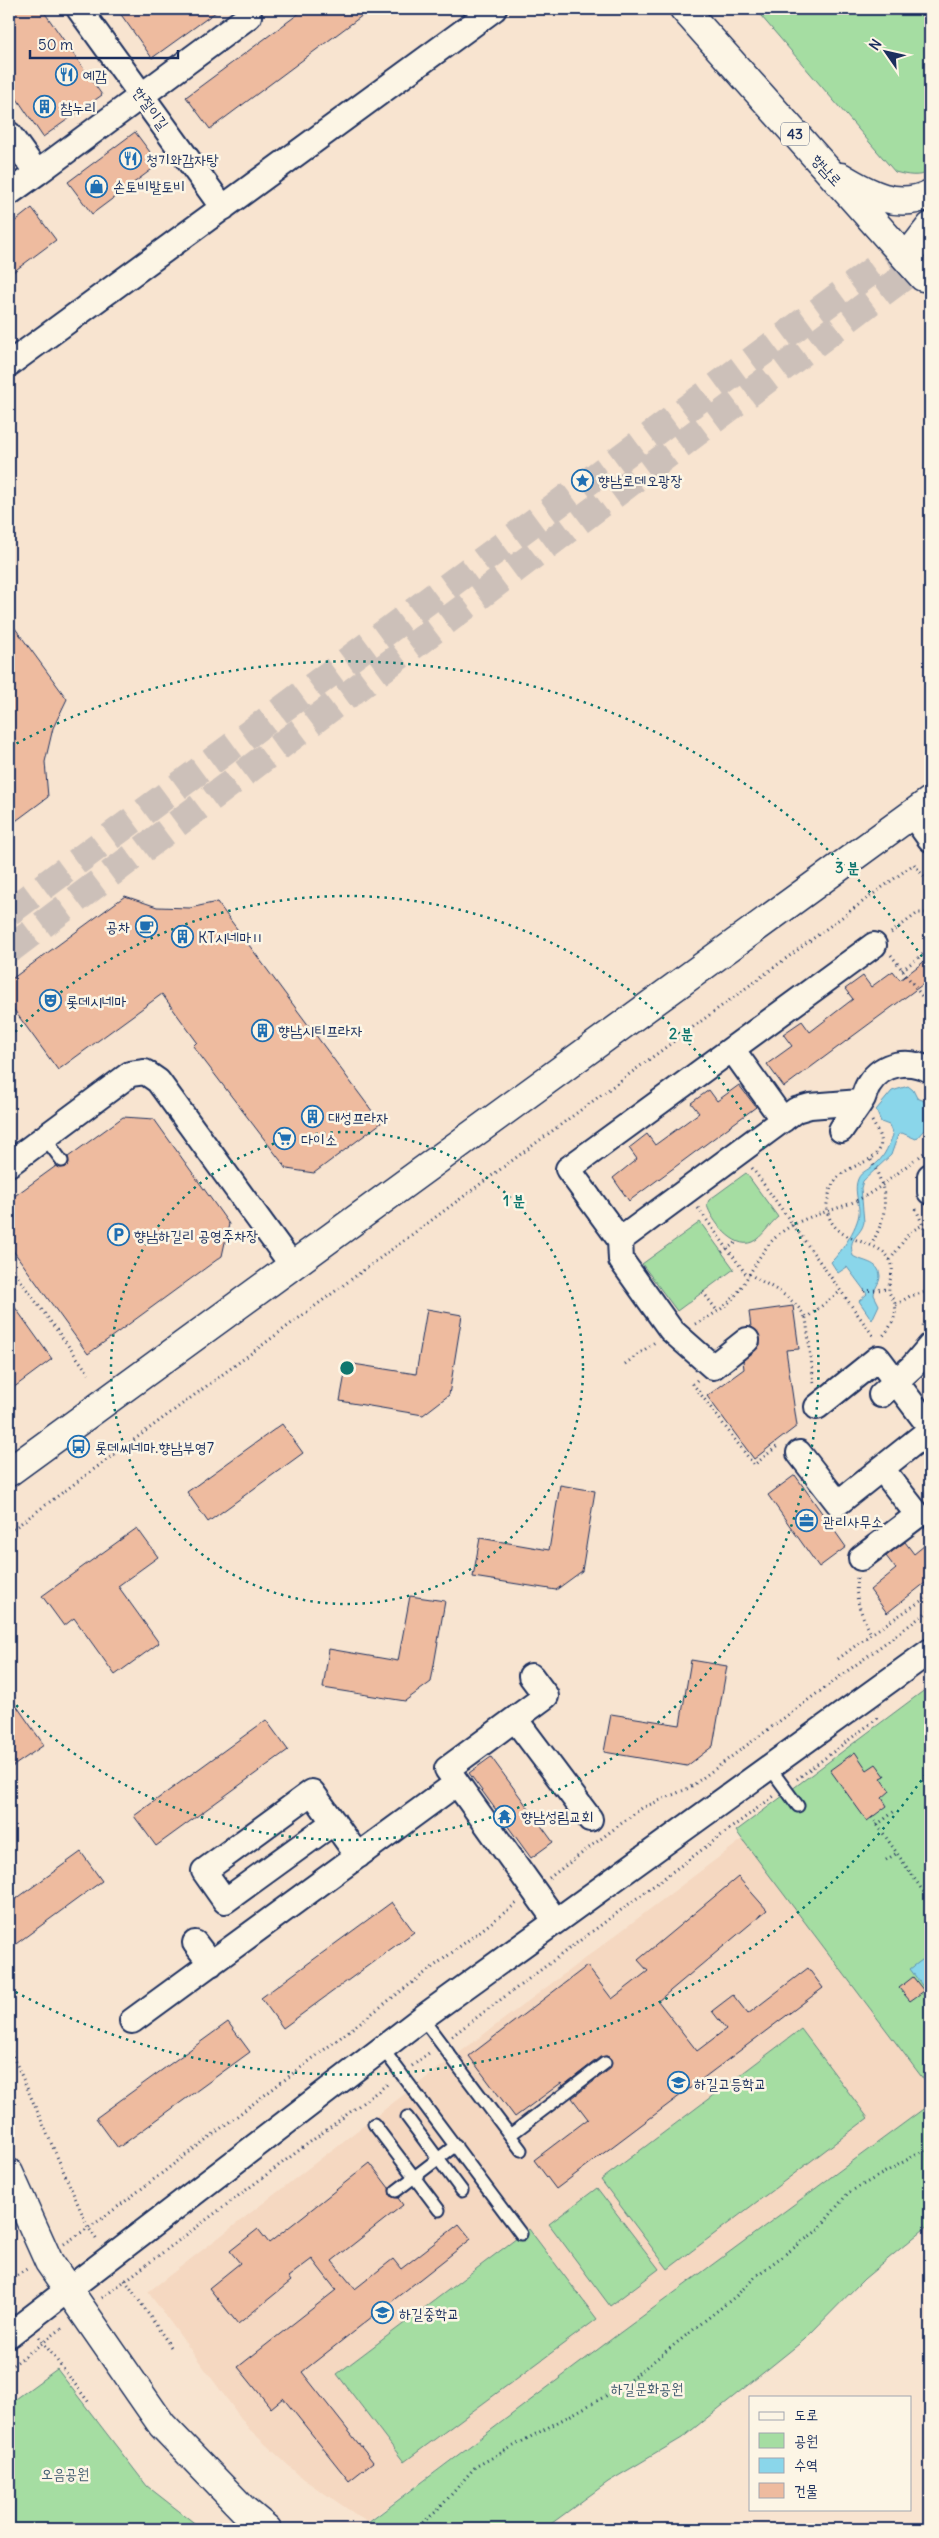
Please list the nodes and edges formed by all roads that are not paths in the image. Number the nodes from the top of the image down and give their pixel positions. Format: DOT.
graph roads {
  1 [pos="79,9"];
  2 [pos="494,9"];
  3 [pos="684,9"];
  4 [pos="251,11"];
  5 [pos="142,95"];
  6 [pos="9,134"];
  7 [pos="825,168"];
  8 [pos="37,173"];
  9 [pos="9,194"];
  10 [pos="930,194"];
  11 [pos="223,208"];
  12 [pos="930,227"];
  13 [pos="922,275"];
  14 [pos="9,364"];
  15 [pos="921,808"];
  16 [pos="930,839"];
  17 [pos="883,943"];
  18 [pos="732,1049"];
  19 [pos="930,1070"];
  20 [pos="858,1105"];
  21 [pos="783,1120"];
  22 [pos="841,1130"];
  23 [pos="44,1137"];
  24 [pos="62,1161"];
  25 [pos="9,1164"];
  26 [pos="930,1176"];
  27 [pos="930,1192"];
  28 [pos="620,1240"];
  29 [pos="292,1265"];
  30 [pos="747,1340"];
  31 [pos="929,1350"];
  32 [pos="889,1389"];
  33 [pos="817,1407"];
  34 [pos="930,1429"];
  35 [pos="790,1448"];
  36 [pos="882,1468"];
  37 [pos="9,1472"];
  38 [pos="861,1558"];
  39 [pos="930,1652"];
  40 [pos="531,1676"];
  41 [pos="515,1719"];
  42 [pos="770,1768"];
  43 [pos="457,1783"];
  44 [pos="798,1806"];
  45 [pos="590,1819"];
  46 [pos="334,1822"];
  47 [pos="358,1856"];
  48 [pos="556,1920"];
  49 [pos="195,1943"];
  50 [pos="211,1964"];
  51 [pos="422,2018"];
  52 [pos="132,2021"];
  53 [pos="382,2048"];
  54 [pos="605,2063"];
  55 [pos="407,2117"];
  56 [pos="374,2124"];
  57 [pos="510,2135"];
  58 [pos="456,2146"];
  59 [pos="521,2150"];
  60 [pos="438,2159"];
  61 [pos="9,2173"];
  62 [pos="414,2177"];
  63 [pos="396,2191"];
  64 [pos="462,2191"];
  65 [pos="439,2210"];
  66 [pos="521,2234"];
  67 [pos="67,2289"];
  68 [pos="9,2334"];
  69 [pos="267,2529"];
  1 -- 5 [label="street, 한절이길"];
  2 -- 11 [label="street"];
  3 -- 7 [label="street, 향남로 / 43"];
  4 -- 5 [label="street"];
  5 -- 8 [label="street"];
  5 -- 11 [label="street, 한절이길"];
  6 -- 8 [label="street"];
  7 -- 10 [label="street"];
  7 -- 13 [label="street, 향남로 / 43"];
  8 -- 9 [label="street"];
  11 -- 14 [label="street"];
  12 -- 13 [label="street, 43"];
  15 -- 16 [label="street"];
  15 -- 29 [label="street"];
  17 -- 18 [label="street"];
  18 -- 21 [label="street"];
  18 -- 28 [label="street"];
  19 -- 20 [label="street"];
  20 -- 21 [label="street"];
  20 -- 22 [label="street"];
  21 -- 28 [label="street"];
  23 -- 24 [label="lane"];
  23 -- 25 [label="street"];
  23 -- 29 [label="street"];
  26 -- 27 [label="street"];
  28 -- 30 [label="street"];
  29 -- 37 [label="street"];
  31 -- 32 [label="street"];
  32 -- 33 [label="street"];
  32 -- 34 [label="street"];
  34 -- 36 [label="street"];
  35 -- 36 [label="street"];
  36 -- 38 [label="street"];
  39 -- 42 [label="street"];
  40 -- 41 [label="street"];
  41 -- 43 [label="street"];
  41 -- 45 [label="street"];
  42 -- 44 [label="lane"];
  42 -- 48 [label="street"];
  43 -- 47 [label="street"];
  43 -- 48 [label="street"];
  46 -- 46 [label="street"];
  46 -- 47 [label="street"];
  47 -- 50 [label="street"];
  48 -- 51 [label="street"];
  49 -- 50 [label="street"];
  50 -- 52 [label="street"];
  51 -- 53 [label="street"];
  51 -- 57 [label="lane"];
  53 -- 58 [label="lane"];
  53 -- 67 [label="street"];
  54 -- 57 [label="lane"];
  55 -- 60 [label="lane"];
  56 -- 62 [label="lane"];
  57 -- 59 [label="lane"];
  58 -- 60 [label="lane"];
  58 -- 66 [label="lane"];
  60 -- 62 [label="lane"];
  60 -- 64 [label="lane"];
  61 -- 67 [label="street"];
  62 -- 63 [label="lane"];
  62 -- 65 [label="lane"];
  67 -- 68 [label="street"];
  67 -- 69 [label="street"];
}
